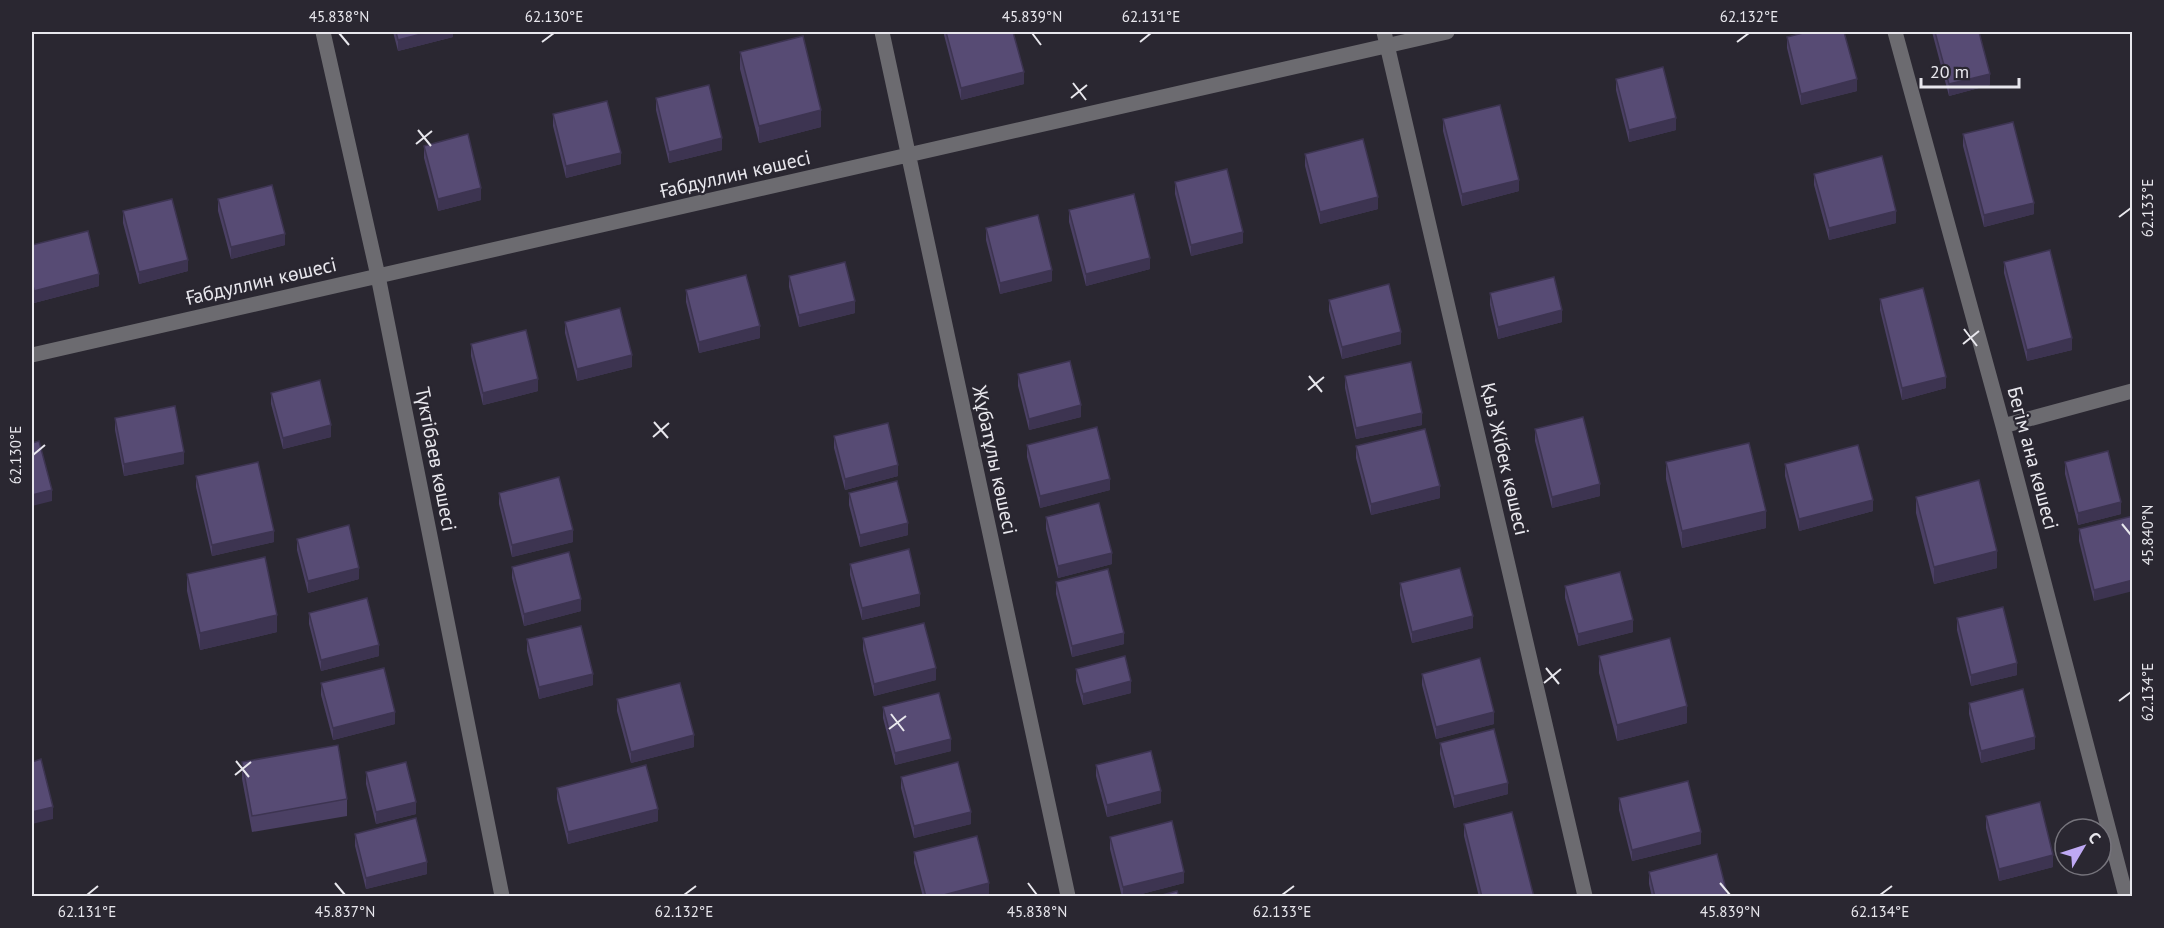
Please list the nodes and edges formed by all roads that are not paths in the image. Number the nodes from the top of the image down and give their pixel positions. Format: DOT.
graph roads {
  1 [pos="323,32"];
  2 [pos="882,32"];
  3 [pos="1384,32"];
  4 [pos="1447,32"];
  5 [pos="1895,32"];
  6 [pos="1387,47"];
  7 [pos="908,156"];
  8 [pos="378,276"];
  9 [pos="32,355"];
  10 [pos="2133,391"];
  11 [pos="2003,426"];
  12 [pos="502,897"];
  13 [pos="1068,897"];
  14 [pos="1585,897"];
  15 [pos="2126,897"];
  1 -- 8 [label="street, Түктібаев көшесі"];
  2 -- 7 [label="street, Жұбатұлы көшесі"];
  3 -- 6 [label="street, Қыз Жібек көшесі"];
  4 -- 6 [label="street, Ғабдуллин көшесі"];
  5 -- 11 [label="street, Бегім ана көшесі"];
  6 -- 7 [label="street, Ғабдуллин көшесі"];
  6 -- 14 [label="street, Қыз Жібек көшесі"];
  7 -- 8 [label="street, Ғабдуллин көшесі"];
  7 -- 13 [label="street, Жұбатұлы көшесі"];
  8 -- 9 [label="street, Ғабдуллин көшесі"];
  8 -- 12 [label="street, Түктібаев көшесі"];
  10 -- 11 [label="street"];
  11 -- 15 [label="street, Бегім ана көшесі"];
}
